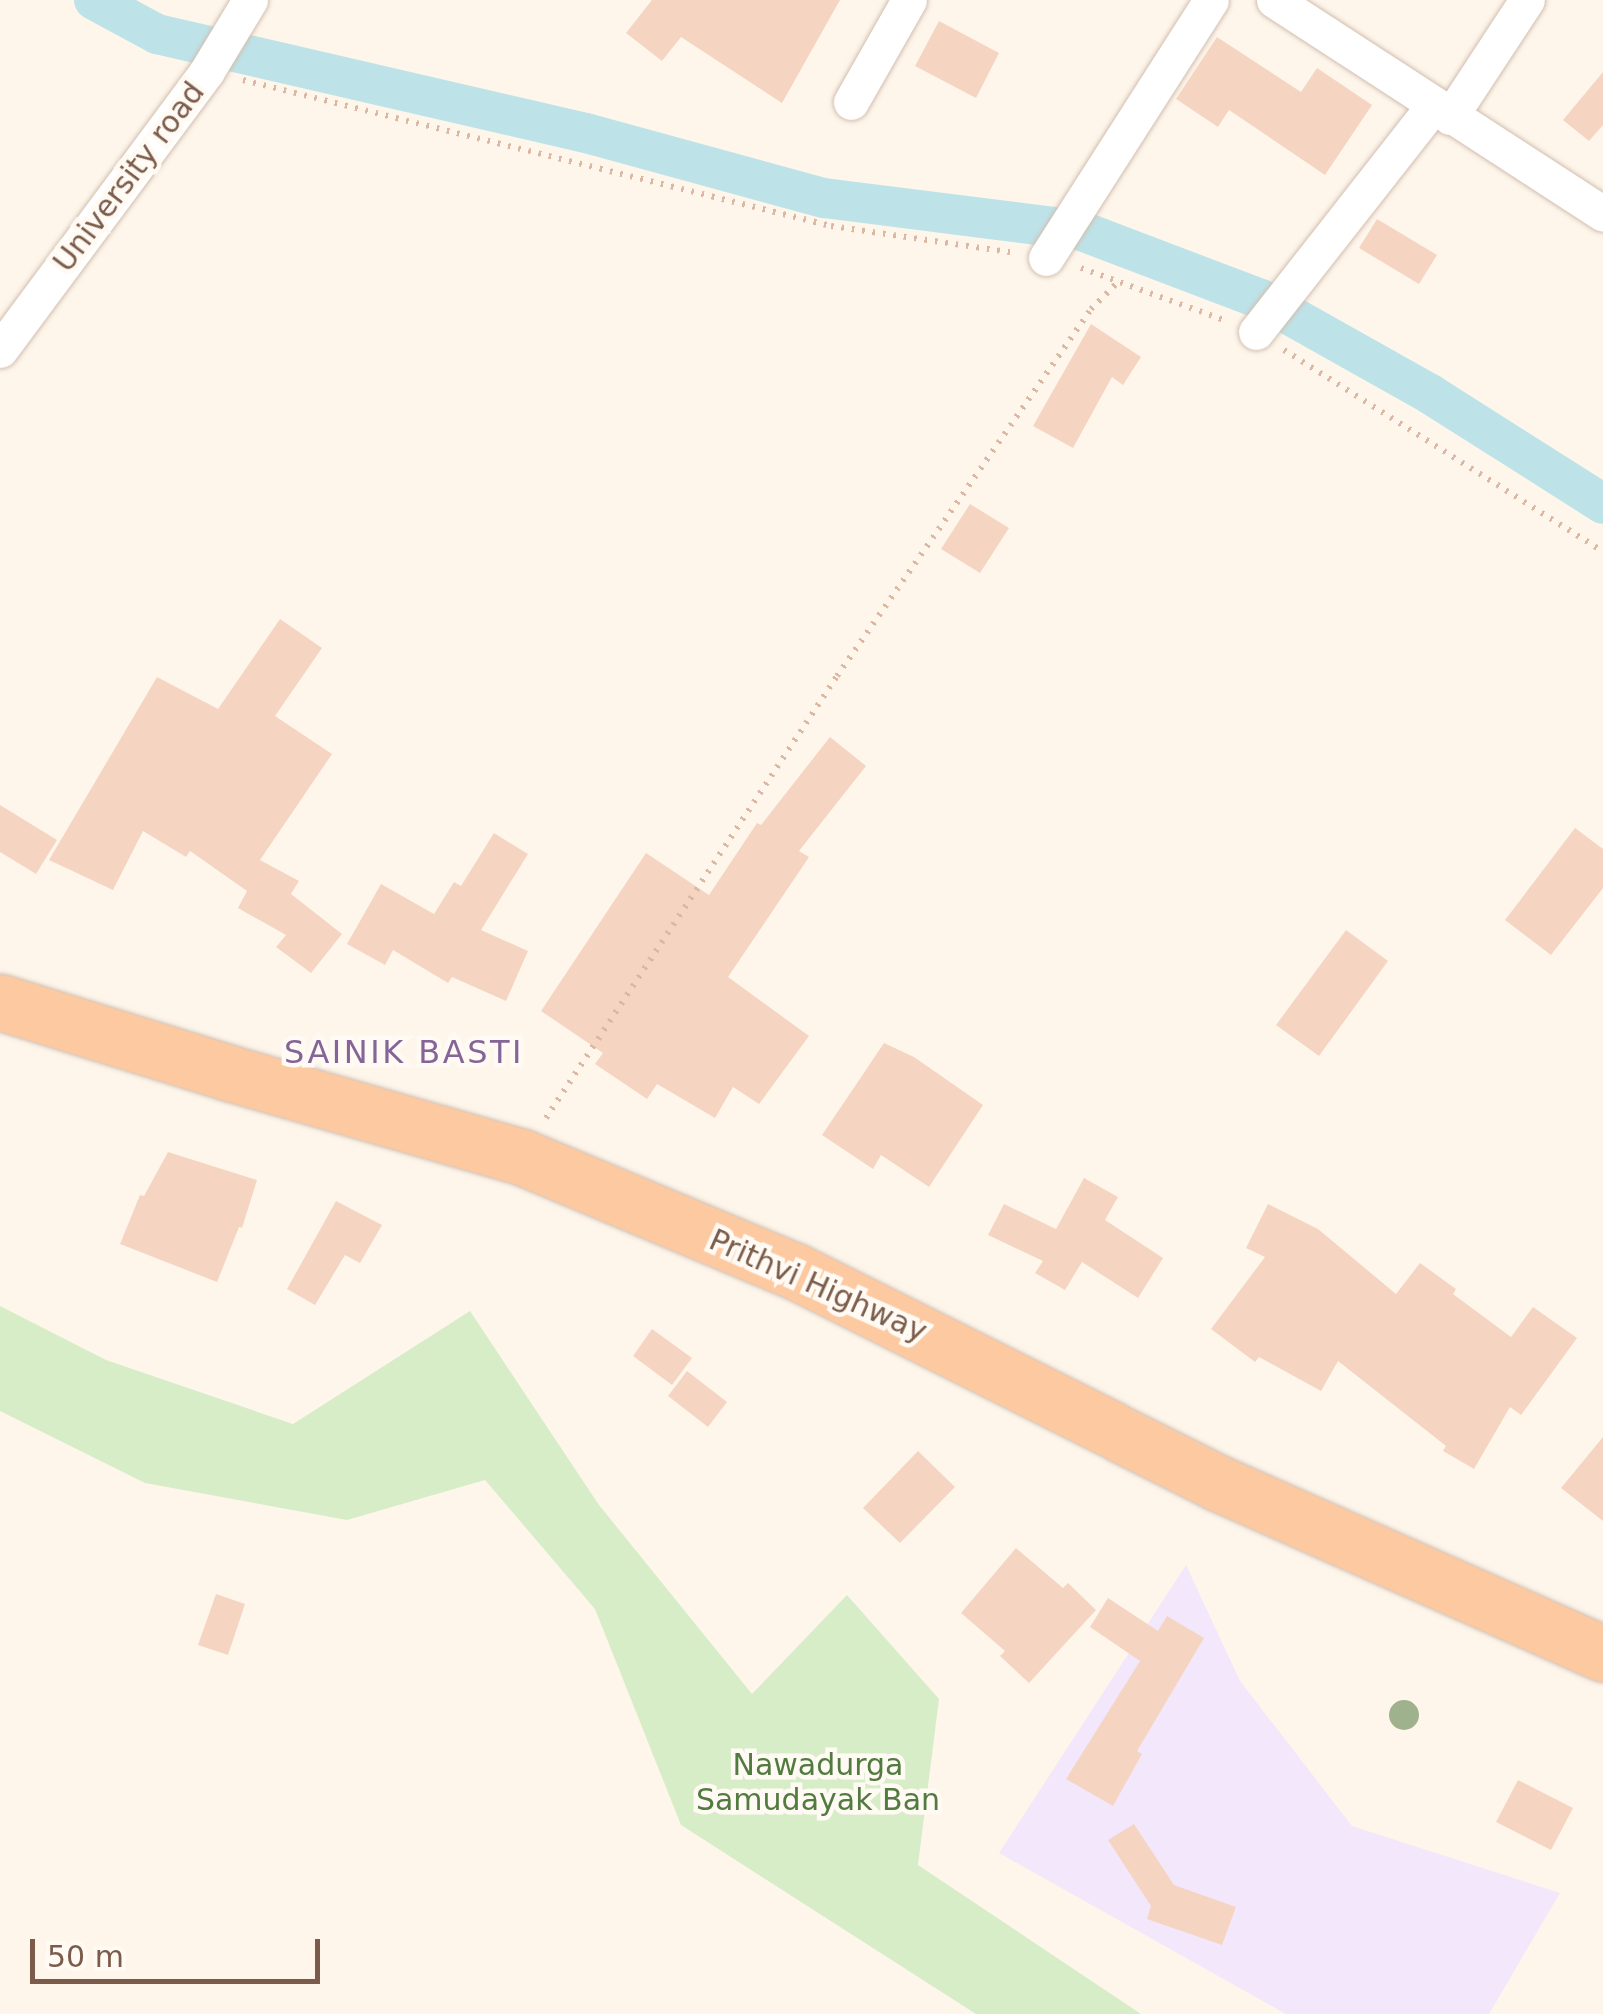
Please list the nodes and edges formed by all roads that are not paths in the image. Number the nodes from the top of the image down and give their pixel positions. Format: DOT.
graph roads {
  1 [pos="250,0"];
  2 [pos="908,0"];
  3 [pos="1212,0"];
  4 [pos="1274,0"];
  5 [pos="1527,0"];
  6 [pos="851,102"];
  7 [pos="1441,111"];
  8 [pos="1603,214"];
  9 [pos="1046,258"];
  10 [pos="1256,332"];
  11 [pos="0,350"];
  12 [pos="0,1002"];
  13 [pos="1603,1654"];
  1 -- 11 [label="street, University road"];
  2 -- 6 [label="street"];
  3 -- 9 [label="street"];
  4 -- 7 [label="street"];
  5 -- 7 [label="street"];
  7 -- 8 [label="street"];
  7 -- 10 [label="street"];
  12 -- 13 [label="highway, Prithvi Highway"];
}
